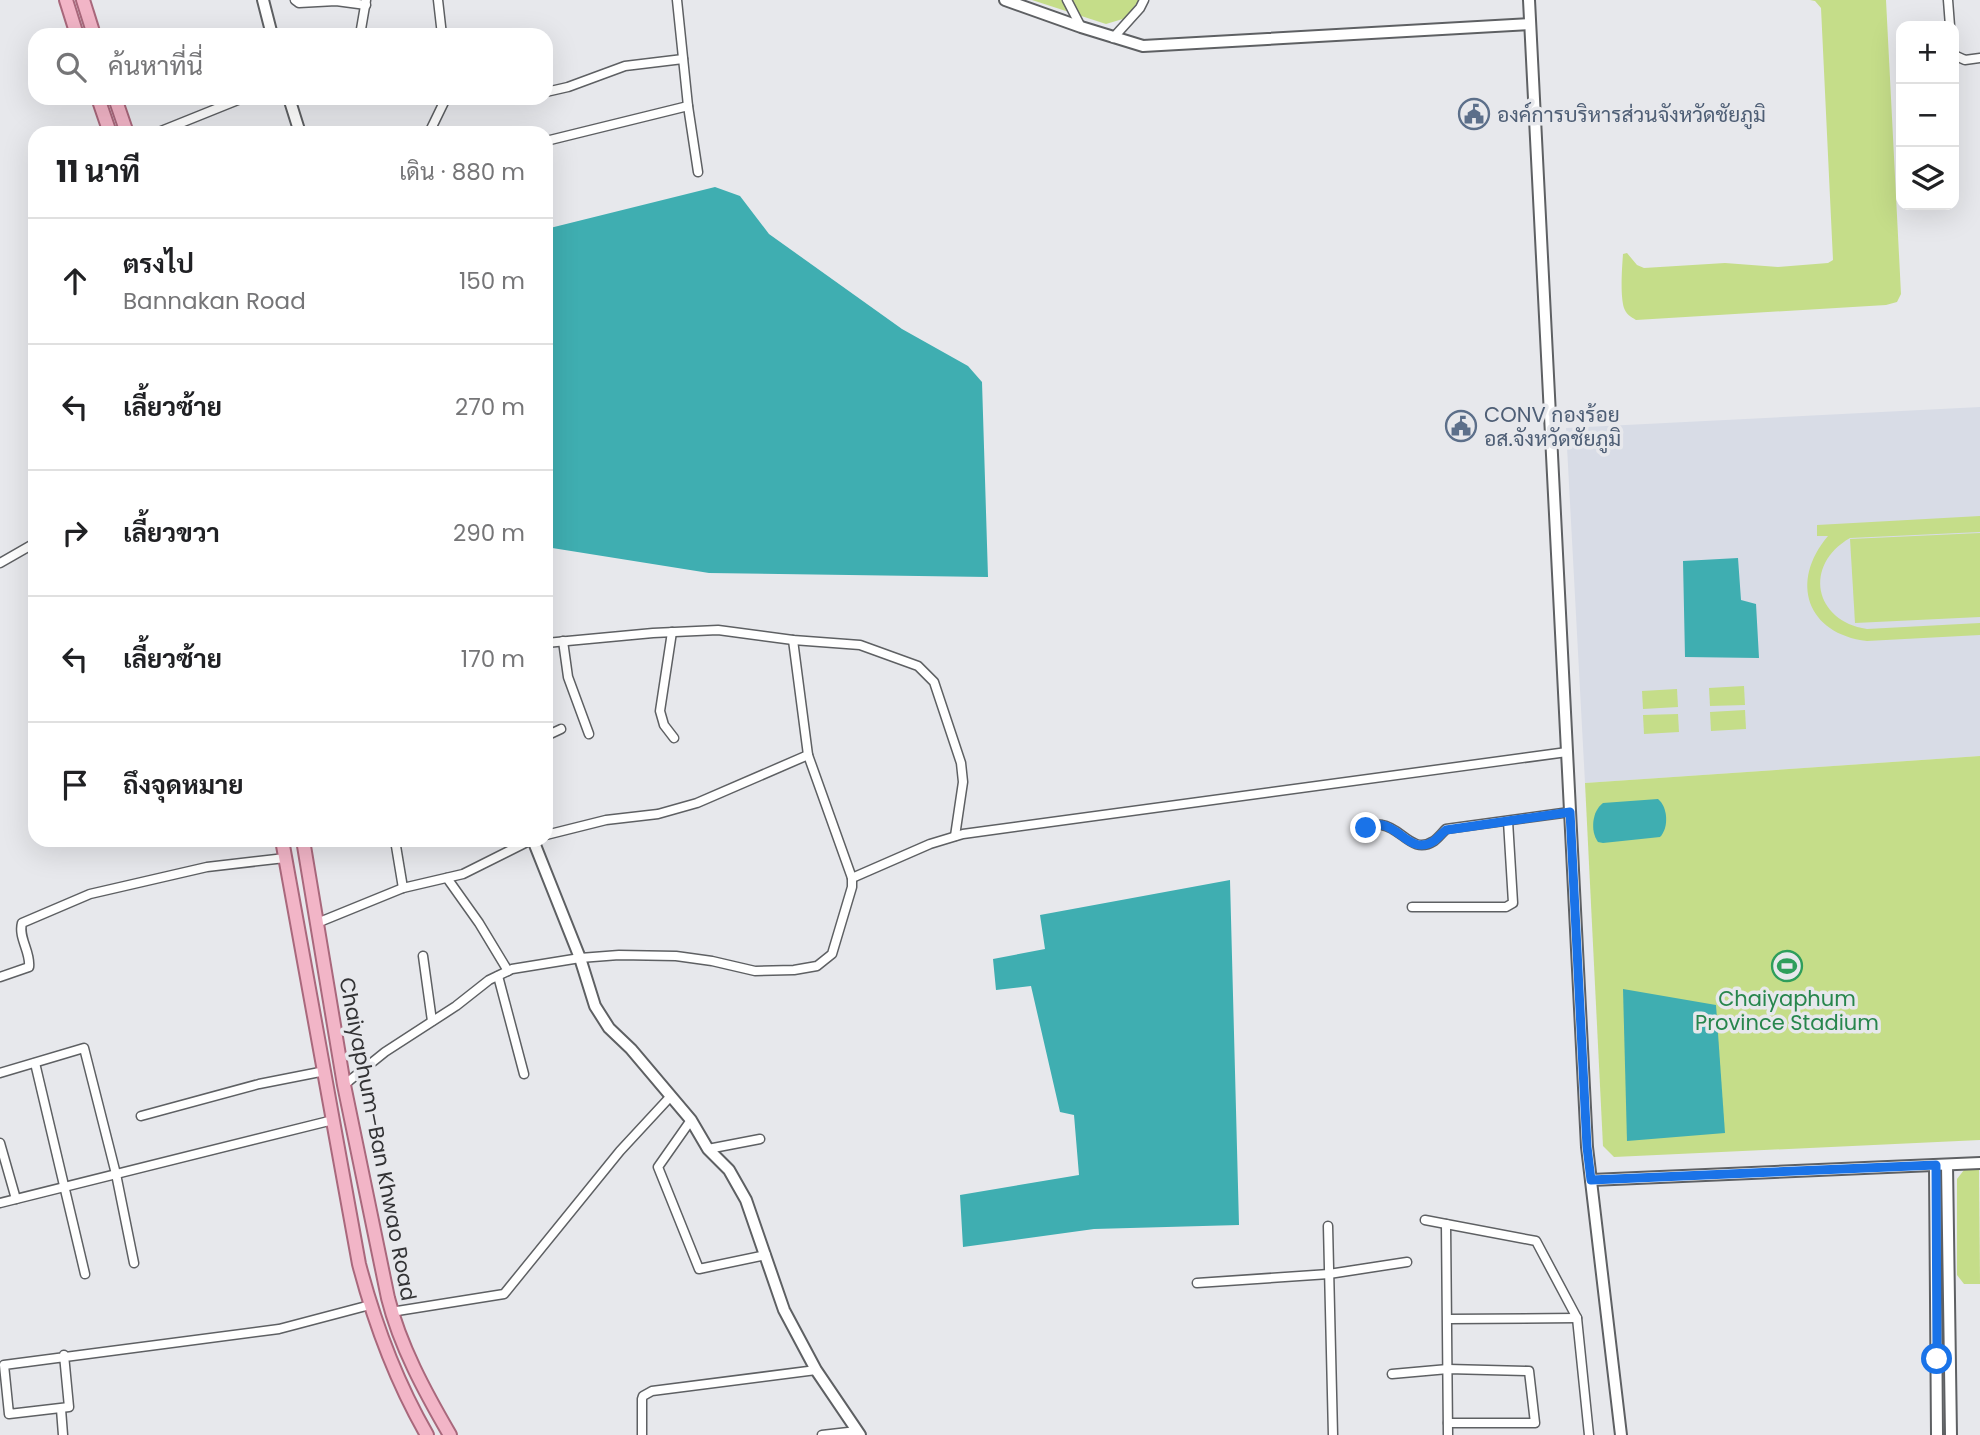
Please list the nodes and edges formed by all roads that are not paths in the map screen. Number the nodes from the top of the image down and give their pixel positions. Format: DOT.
graph roads {
  1 [pos="66,0"];
  2 [pos="83,0"];
  3 [pos="263,0"];
  4 [pos="295,0"];
  5 [pos="438,0"];
  6 [pos="677,0"];
  7 [pos="1005,0"];
  8 [pos="1067,0"];
  9 [pos="1144,0"];
  10 [pos="1529,0"];
  11 [pos="1948,0"];
  12 [pos="336,1"];
  13 [pos="366,2"];
  14 [pos="1950,21"];
  15 [pos="1530,24"];
  16 [pos="1080,27"];
  17 [pos="75,28"];
  18 [pos="92,28"];
  19 [pos="270,28"];
  20 [pos="361,28"];
  21 [pos="441,28"];
  22 [pos="1113,38"];
  23 [pos="1959,57"];
  24 [pos="1980,58"];
  25 [pos="683,59"];
  26 [pos="553,90"];
  27 [pos="100,105"];
  28 [pos="117,105"];
  29 [pos="226,105"];
  30 [pos="291,105"];
  31 [pos="443,105"];
  32 [pos="688,107"];
  33 [pos="108,126"];
  34 [pos="125,126"];
  35 [pos="173,126"];
  36 [pos="298,126"];
  37 [pos="432,126"];
  38 [pos="553,139"];
  39 [pos="698,172"];
  40 [pos="28,547"];
  41 [pos="0,563"];
  42 [pos="672,632"];
  43 [pos="793,640"];
  44 [pos="563,641"];
  45 [pos="553,642"];
  46 [pos="561,729"];
  47 [pos="553,733"];
  48 [pos="589,734"];
  49 [pos="674,738"];
  50 [pos="1567,752"];
  51 [pos="808,755"];
  52 [pos="1570,812"];
  53 [pos="1508,821"];
  54 [pos="1366,828"];
  55 [pos="553,833"];
  56 [pos="955,836"];
  57 [pos="283,847"];
  58 [pos="304,847"];
  59 [pos="396,847"];
  60 [pos="518,847"];
  61 [pos="535,847"];
  62 [pos="285,858"];
  63 [pos="447,878"];
  64 [pos="852,878"];
  65 [pos="403,888"];
  66 [pos="1412,907"];
  67 [pos="317,923"];
  68 [pos="423,956"];
  69 [pos="580,958"];
  70 [pos="508,971"];
  71 [pos="498,976"];
  72 [pos="0,977"];
  73 [pos="432,1021"];
  74 [pos="35,1063"];
  75 [pos="325,1071"];
  76 [pos="0,1073"];
  77 [pos="524,1074"];
  78 [pos="344,1085"];
  79 [pos="670,1097"];
  80 [pos="141,1116"];
  81 [pos="333,1120"];
  82 [pos="691,1120"];
  83 [pos="760,1139"];
  84 [pos="0,1143"];
  85 [pos="708,1149"];
  86 [pos="1980,1163"];
  87 [pos="1941,1165"];
  88 [pos="116,1174"];
  89 [pos="1591,1180"];
  90 [pos="64,1186"];
  91 [pos="16,1199"];
  92 [pos="0,1203"];
  93 [pos="1425,1220"];
  94 [pos="1446,1224"];
  95 [pos="1328,1226"];
  96 [pos="766,1255"];
  97 [pos="1407,1262"];
  98 [pos="134,1263"];
  99 [pos="85,1274"];
  100 [pos="1329,1274"];
  101 [pos="1197,1283"];
  102 [pos="370,1305"];
  103 [pos="391,1312"];
  104 [pos="1577,1318"];
  105 [pos="1448,1319"];
  106 [pos="64,1355"];
  107 [pos="1448,1369"];
  108 [pos="816,1370"];
  109 [pos="1392,1374"];
  110 [pos="61,1409"];
  111 [pos="1448,1423"];
  112 [pos="858,1433"];
  113 [pos="64,1435"];
  114 [pos="427,1435"];
  115 [pos="450,1435"];
  116 [pos="642,1435"];
  117 [pos="822,1435"];
  118 [pos="1333,1435"];
  119 [pos="1448,1435"];
  120 [pos="1589,1435"];
  121 [pos="1621,1435"];
  122 [pos="1937,1435"];
  123 [pos="1951,1435"];
  1 -- 17 [label="main road"];
  2 -- 18 [label="main road"];
  3 -- 19 [label="street"];
  4 -- 12 [label="street"];
  5 -- 21 [label="street"];
  6 -- 25 [label="street"];
  7 -- 16 [label="street"];
  8 -- 16 [label="street"];
  9 -- 22 [label="street"];
  10 -- 15 [label="street"];
  11 -- 14 [label="street"];
  12 -- 13 [label="street"];
  13 -- 20 [label="street"];
  15 -- 22 [label="street"];
  15 -- 50 [label="street"];
  16 -- 22 [label="street"];
  23 -- 24 [label="street"];
  25 -- 26 [label="street"];
  25 -- 32 [label="street"];
  27 -- 33 [label="main road"];
  28 -- 34 [label="main road"];
  29 -- 35 [label="street"];
  30 -- 36 [label="street"];
  31 -- 37 [label="street"];
  32 -- 38 [label="street"];
  32 -- 39 [label="street"];
  40 -- 41 [label="street"];
  42 -- 43 [label="street"];
  42 -- 44 [label="street"];
  42 -- 49 [label="street"];
  43 -- 51 [label="street"];
  43 -- 56 [label="street"];
  44 -- 45 [label="street"];
  44 -- 48 [label="street"];
  46 -- 47 [label="street"];
  50 -- 52 [label="street"];
  50 -- 56 [label="street"];
  51 -- 55 [label="street"];
  51 -- 64 [label="street"];
  52 -- 53 [label="street"];
  52 -- 89 [label="street"];
  53 -- 54 [label="street"];
  53 -- 66 [label="street"];
  56 -- 64 [label="street"];
  57 -- 62 [label="main road, Chaiyaphum–Ban Khwao Road"];
  58 -- 67 [label="main road, Chaiyaphum–Ban Khwao Road"];
  59 -- 65 [label="street"];
  60 -- 63 [label="street"];
  61 -- 69 [label="street"];
  62 -- 72 [label="street"];
  62 -- 75 [label="main road, Chaiyaphum–Ban Khwao Road"];
  63 -- 65 [label="street"];
  63 -- 70 [label="street"];
  64 -- 69 [label="street"];
  65 -- 67 [label="street"];
  67 -- 78 [label="main road, Chaiyaphum–Ban Khwao Road"];
  68 -- 73 [label="street"];
  69 -- 70 [label="street"];
  69 -- 79 [label="street"];
  70 -- 71 [label="street"];
  71 -- 73 [label="street"];
  71 -- 77 [label="street"];
  73 -- 78 [label="street"];
  74 -- 76 [label="street"];
  74 -- 88 [label="street"];
  74 -- 90 [label="street"];
  75 -- 80 [label="street"];
  75 -- 81 [label="main road, Chaiyaphum–Ban Khwao Road"];
  78 -- 103 [label="main road, Chaiyaphum–Ban Khwao Road"];
  79 -- 82 [label="street"];
  79 -- 103 [label="street"];
  81 -- 88 [label="street"];
  81 -- 102 [label="main road, Chaiyaphum–Ban Khwao Road"];
  82 -- 85 [label="street"];
  82 -- 96 [label="street"];
  83 -- 85 [label="street"];
  84 -- 91 [label="street"];
  85 -- 96 [label="street"];
  86 -- 87 [label="street"];
  87 -- 89 [label="street"];
  87 -- 122 [label="street"];
  87 -- 123 [label="street"];
  88 -- 90 [label="street"];
  88 -- 98 [label="street"];
  89 -- 121 [label="street"];
  90 -- 91 [label="street"];
  90 -- 99 [label="street"];
  91 -- 92 [label="street"];
  93 -- 94 [label="street"];
  94 -- 104 [label="street"];
  94 -- 105 [label="street"];
  95 -- 100 [label="street"];
  96 -- 108 [label="street"];
  97 -- 100 [label="street"];
  100 -- 101 [label="street"];
  100 -- 118 [label="street"];
  102 -- 106 [label="street"];
  102 -- 114 [label="main road, Chaiyaphum–Ban Khwao Road"];
  103 -- 115 [label="main road, Chaiyaphum–Ban Khwao Road"];
  104 -- 105 [label="street"];
  104 -- 120 [label="street"];
  105 -- 107 [label="street"];
  106 -- 110 [label="street"];
  106 -- 110 [label="street"];
  107 -- 109 [label="street"];
  107 -- 111 [label="street"];
  107 -- 111 [label="street"];
  108 -- 112 [label="street"];
  108 -- 116 [label="street"];
  110 -- 113 [label="street"];
  111 -- 119 [label="street"];
  112 -- 117 [label="street"];
}
